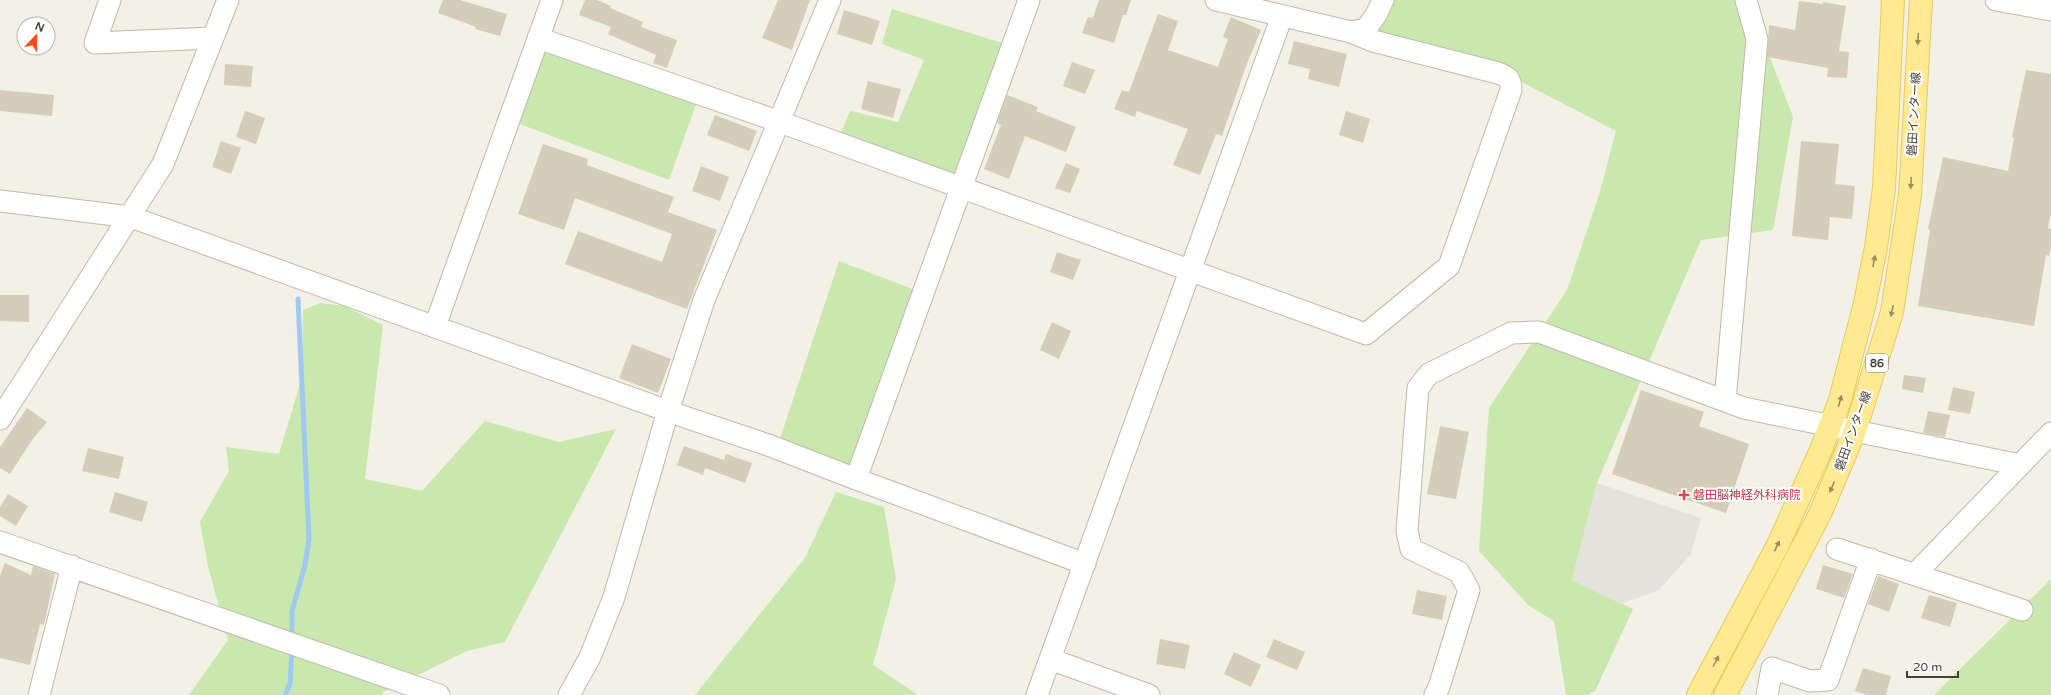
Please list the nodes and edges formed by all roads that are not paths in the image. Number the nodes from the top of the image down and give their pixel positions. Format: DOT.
graph roads {
  1 [pos="110,0"];
  2 [pos="228,0"];
  3 [pos="552,0"];
  4 [pos="830,0"];
  5 [pos="1028,0"];
  6 [pos="1216,0"];
  7 [pos="1383,0"];
  8 [pos="1746,0"];
  9 [pos="1893,0"];
  10 [pos="1920,0"];
  11 [pos="1996,0"];
  12 [pos="2051,10"];
  13 [pos="1282,16"];
  14 [pos="1351,32"];
  15 [pos="212,38"];
  16 [pos="538,38"];
  17 [pos="780,122"];
  18 [pos="961,188"];
  19 [pos="0,201"];
  20 [pos="131,217"];
  21 [pos="1190,272"];
  22 [pos="435,326"];
  23 [pos="1725,401"];
  24 [pos="668,411"];
  25 [pos="0,419"];
  26 [pos="1831,426"];
  27 [pos="1856,431"];
  28 [pos="2051,433"];
  29 [pos="2020,466"];
  30 [pos="856,479"];
  31 [pos="0,542"];
  32 [pos="1837,549"];
  33 [pos="1871,560"];
  34 [pos="1085,564"];
  35 [pos="72,566"];
  36 [pos="1915,574"];
  37 [pos="2022,610"];
  38 [pos="1050,660"];
  39 [pos="39,695"];
  40 [pos="439,695"];
  41 [pos="569,695"];
  42 [pos="1037,695"];
  43 [pos="1149,695"];
  44 [pos="1435,695"];
  45 [pos="1698,695"];
  46 [pos="1725,695"];
  47 [pos="1768,695"];
  1 -- 15 [label="street"];
  2 -- 15 [label="street"];
  3 -- 16 [label="street"];
  4 -- 17 [label="street"];
  5 -- 18 [label="street"];
  6 -- 13 [label="street"];
  7 -- 14 [label="street"];
  8 -- 23 [label="street"];
  26 -- 9 [label="main road, 磐田インター線 / 86, one-way"];
  10 -- 27 [label="main road, 磐田インター線 / 86, one-way"];
  11 -- 12 [label="street"];
  13 -- 14 [label="street"];
  13 -- 21 [label="street"];
  14 -- 21 [label="street"];
  15 -- 20 [label="street"];
  16 -- 17 [label="street"];
  16 -- 22 [label="street"];
  17 -- 18 [label="street"];
  17 -- 24 [label="street"];
  18 -- 21 [label="street"];
  18 -- 30 [label="street"];
  19 -- 20 [label="street"];
  20 -- 22 [label="street"];
  20 -- 25 [label="street"];
  21 -- 34 [label="street"];
  22 -- 24 [label="street"];
  23 -- 26 [label="street"];
  23 -- 44 [label="street"];
  24 -- 30 [label="street"];
  24 -- 41 [label="street"];
  26 -- 27 [label="street"];
  45 -- 26 [label="main road, 磐田インター線 / 86, one-way"];
  27 -- 29 [label="street"];
  27 -- 46 [label="main road, 磐田インター線 / 86, one-way"];
  28 -- 29 [label="street"];
  29 -- 36 [label="street"];
  30 -- 34 [label="street"];
  31 -- 35 [label="street"];
  32 -- 33 [label="street"];
  33 -- 36 [label="street"];
  33 -- 47 [label="street"];
  34 -- 38 [label="street"];
  35 -- 39 [label="street"];
  35 -- 40 [label="street"];
  36 -- 37 [label="street"];
  38 -- 42 [label="street"];
  38 -- 43 [label="street"];
}
